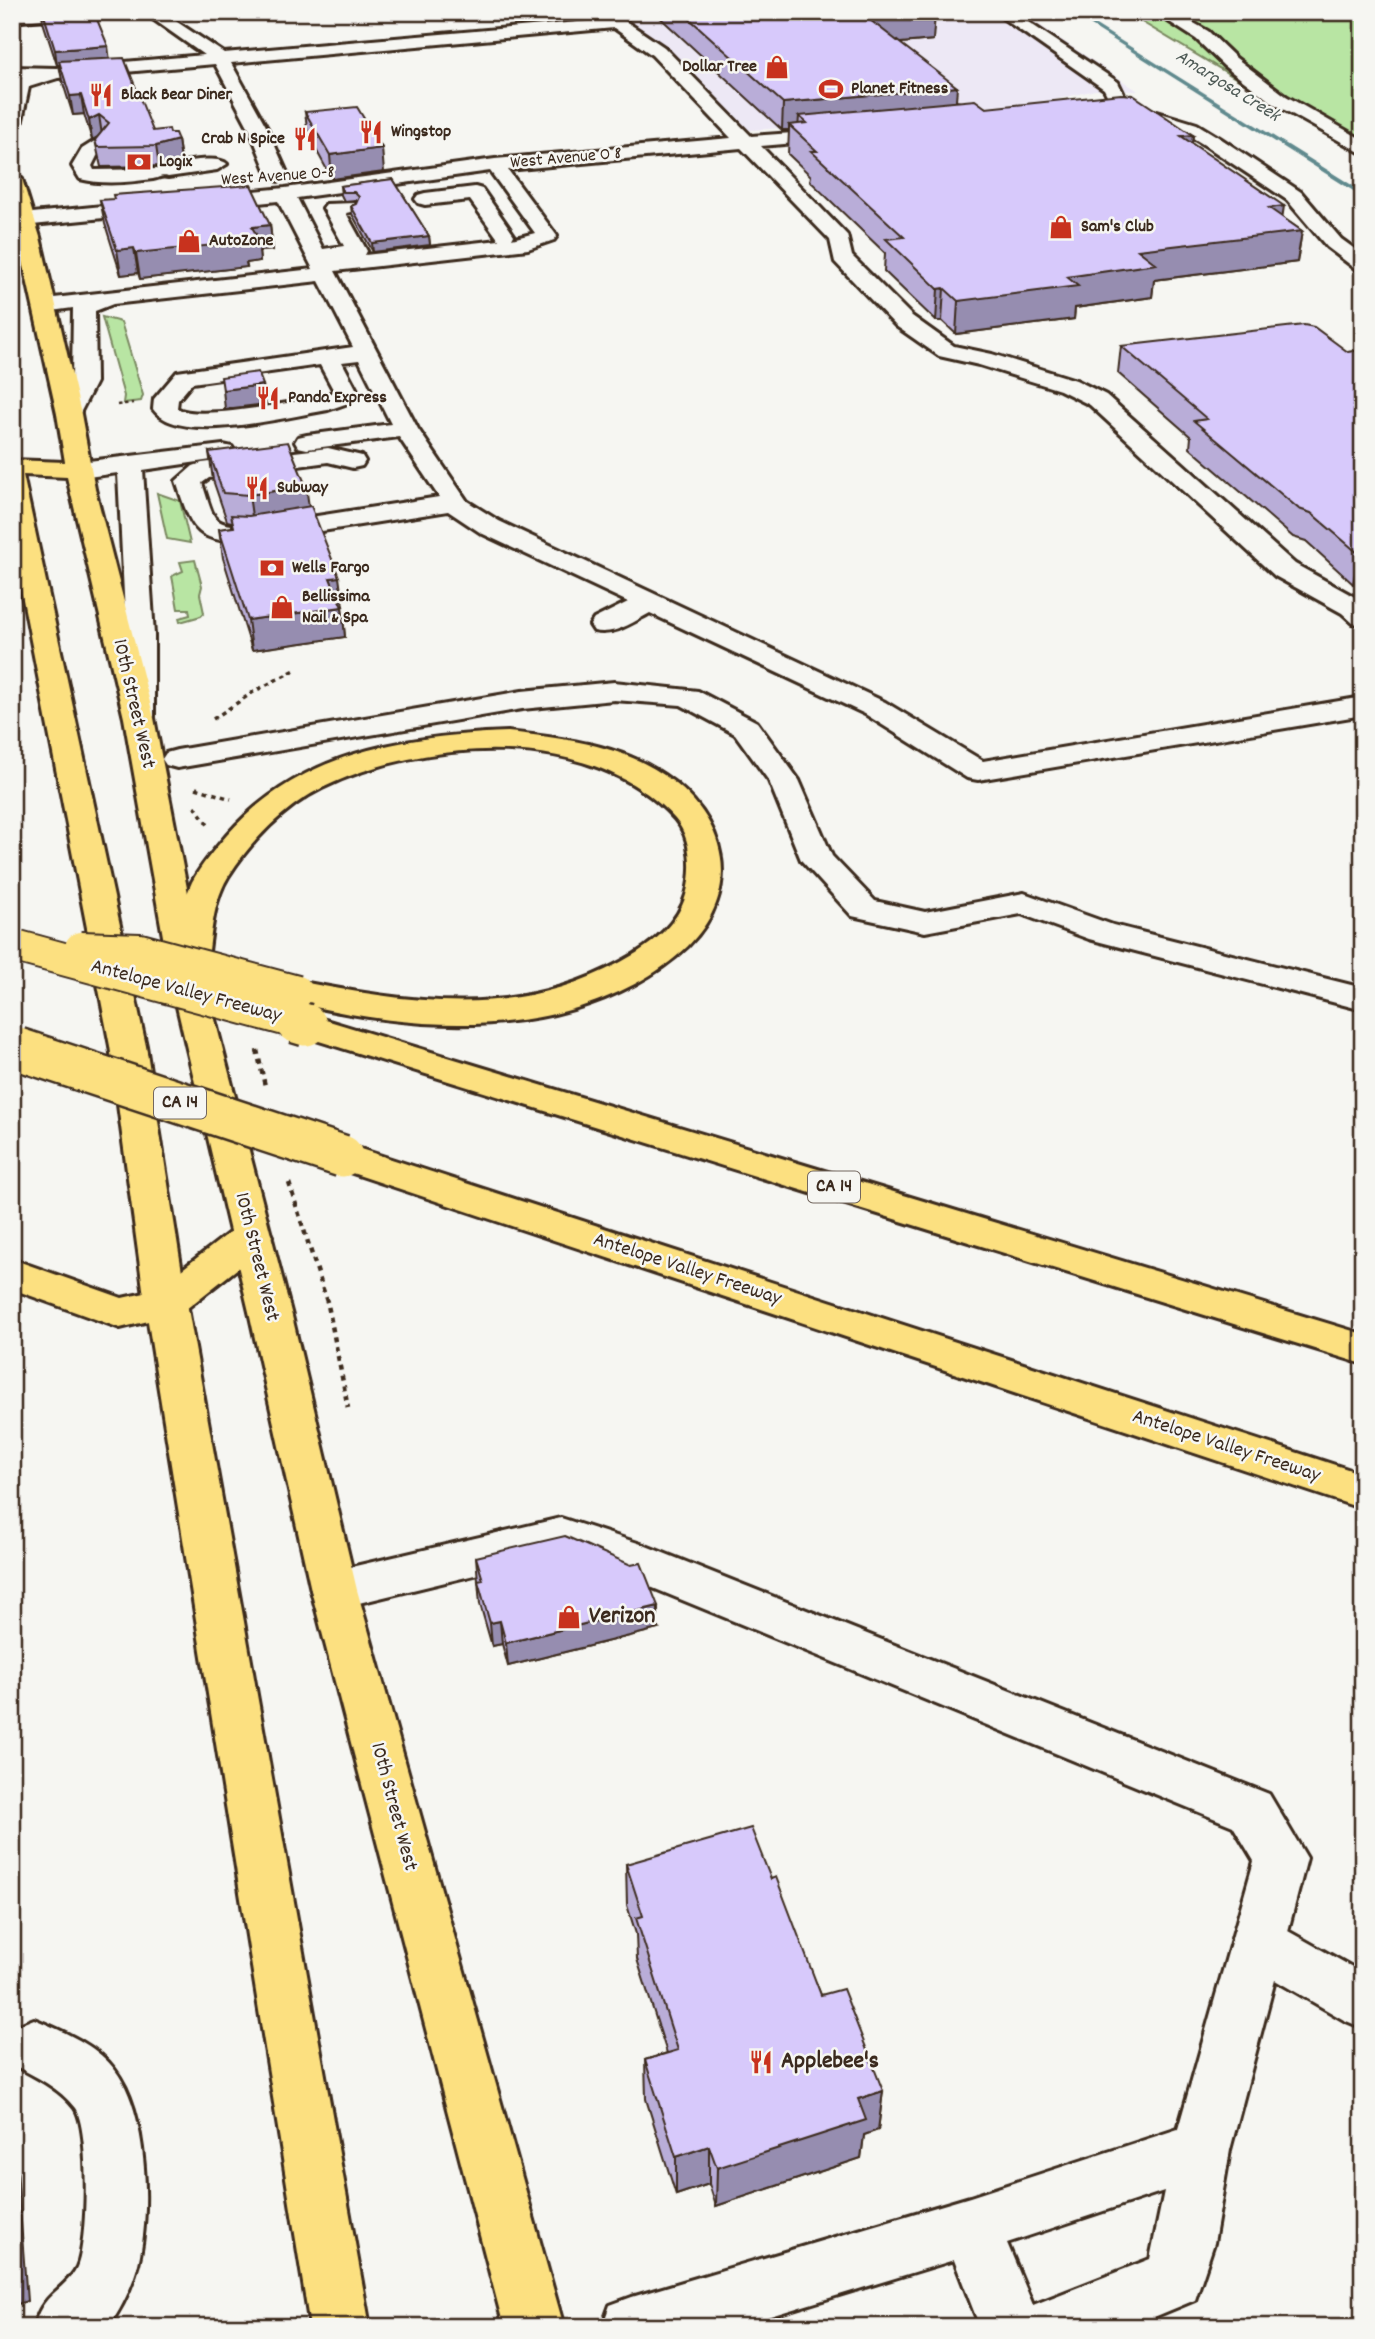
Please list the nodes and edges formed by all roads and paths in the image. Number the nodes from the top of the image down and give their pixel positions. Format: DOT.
graph roads {
  1 [pos="64,12"];
  2 [pos="151,12"];
  3 [pos="1002,12"];
  4 [pos="1162,12"];
  5 [pos="611,15"];
  6 [pos="17,18"];
  7 [pos="220,58"];
  8 [pos="12,72"];
  9 [pos="56,73"];
  10 [pos="12,125"];
  11 [pos="858,132"];
  12 [pos="101,142"];
  13 [pos="747,142"];
  14 [pos="1363,148"];
  15 [pos="495,166"];
  16 [pos="12,179"];
  17 [pos="276,182"];
  18 [pos="85,194"];
  19 [pos="40,198"];
  20 [pos="407,208"];
  21 [pos="17,210"];
  22 [pos="488,212"];
  23 [pos="531,213"];
  24 [pos="467,224"];
  25 [pos="355,232"];
  26 [pos="504,235"];
  27 [pos="547,236"];
  28 [pos="428,243"];
  29 [pos="322,265"];
  30 [pos="1363,265"];
  31 [pos="109,298"];
  32 [pos="44,305"];
  33 [pos="367,352"];
  34 [pos="328,358"];
  35 [pos="69,414"];
  36 [pos="401,420"];
  37 [pos="353,460"];
  38 [pos="78,461"];
  39 [pos="130,464"];
  40 [pos="12,467"];
  41 [pos="12,477"];
  42 [pos="454,502"];
  43 [pos="649,603"];
  44 [pos="1363,617"];
  45 [pos="604,625"];
  46 [pos="295,670"];
  47 [pos="1363,706"];
  48 [pos="139,718"];
  49 [pos="205,724"];
  50 [pos="182,772"];
  51 [pos="216,836"];
  52 [pos="16,946"];
  53 [pos="188,981"];
  54 [pos="1363,999"];
  55 [pos="301,1009"];
  56 [pos="15,1048"];
  57 [pos="252,1236"];
  58 [pos="12,1273"];
  59 [pos="166,1303"];
  60 [pos="1363,1349"];
  61 [pos="1363,1492"];
  62 [pos="334,1590"];
  63 [pos="1259,1943"];
  64 [pos="1363,2002"];
  65 [pos="34,2046"];
  66 [pos="1201,2150"];
  67 [pos="970,2226"];
  68 [pos="64,2327"];
  69 [pos="340,2327"];
  70 [pos="534,2327"];
  71 [pos="632,2327"];
  72 [pos="1011,2327"];
  73 [pos="1054,2327"];
  1 -- 6 [label="street"];
  2 -- 7 [label="street"];
  3 -- 30 [label="street"];
  4 -- 14 [label="street"];
  5 -- 7 [label="street"];
  5 -- 13 [label="street"];
  7 -- 9 [label="street"];
  7 -- 17 [label="street"];
  8 -- 9 [label="street"];
  9 -- 10 [label="street"];
  11 -- 13 [label="street, West Avenue O 8"];
  12 -- 18 [label="street, West Avenue O-8"];
  13 -- 15 [label="street, West Avenue O 8"];
  13 -- 44 [label="street"];
  15 -- 17 [label="street, West Avenue O 8"];
  15 -- 23 [label="street"];
  16 -- 21 [label="main road, 10th Street West"];
  17 -- 21 [label="street, West Avenue O 8"];
  17 -- 29 [label="street"];
  19 -- 21 [label="street"];
  20 -- 22 [label="street"];
  21 -- 32 [label="main road, 10th Street West"];
  22 -- 23 [label="street"];
  22 -- 24 [label="street"];
  22 -- 26 [label="street"];
  23 -- 27 [label="street"];
  25 -- 29 [label="street"];
  26 -- 27 [label="street"];
  26 -- 28 [label="street"];
  27 -- 29 [label="street"];
  29 -- 31 [label="street"];
  29 -- 33 [label="street"];
  31 -- 32 [label="street"];
  31 -- 35 [label="street"];
  32 -- 35 [label="main road, 10th Street West"];
  33 -- 34 [label="street"];
  33 -- 36 [label="street"];
  34 -- 34 [label="street"];
  35 -- 38 [label="main road, 10th Street West"];
  36 -- 38 [label="street"];
  36 -- 39 [label="street"];
  36 -- 42 [label="street"];
  37 -- 42 [label="street"];
  38 -- 39 [label="street"];
  38 -- 40 [label="main road"];
  38 -- 48 [label="main road, 10th Street West"];
  39 -- 48 [label="street"];
  41 -- 59 [label="main road"];
  42 -- 43 [label="street"];
  43 -- 45 [label="street"];
  43 -- 47 [label="street"];
  46 -- 49 [label="path"];
  48 -- 53 [label="main road, 10th Street West"];
  50 -- 51 [label="path"];
  50 -- 54 [label="street"];
  52 -- 55 [label="main road, Antelope Valley Freeway / CA 14, bridge"];
  53 -- 55 [label="main road"];
  53 -- 57 [label="main road, 10th Street West"];
  55 -- 60 [label="main road, Antelope Valley Freeway / CA 14"];
  56 -- 61 [label="main road, Antelope Valley Freeway / CA 14, bridge"];
  57 -- 59 [label="main road"];
  57 -- 62 [label="main road, 10th Street West"];
  58 -- 59 [label="main road"];
  59 -- 69 [label="main road"];
  62 -- 63 [label="street"];
  62 -- 70 [label="main road, 10th Street West"];
  63 -- 64 [label="street"];
  63 -- 66 [label="street"];
  65 -- 68 [label="street"];
  66 -- 67 [label="street"];
  66 -- 73 [label="street"];
  67 -- 71 [label="street"];
  67 -- 72 [label="street"];
}
